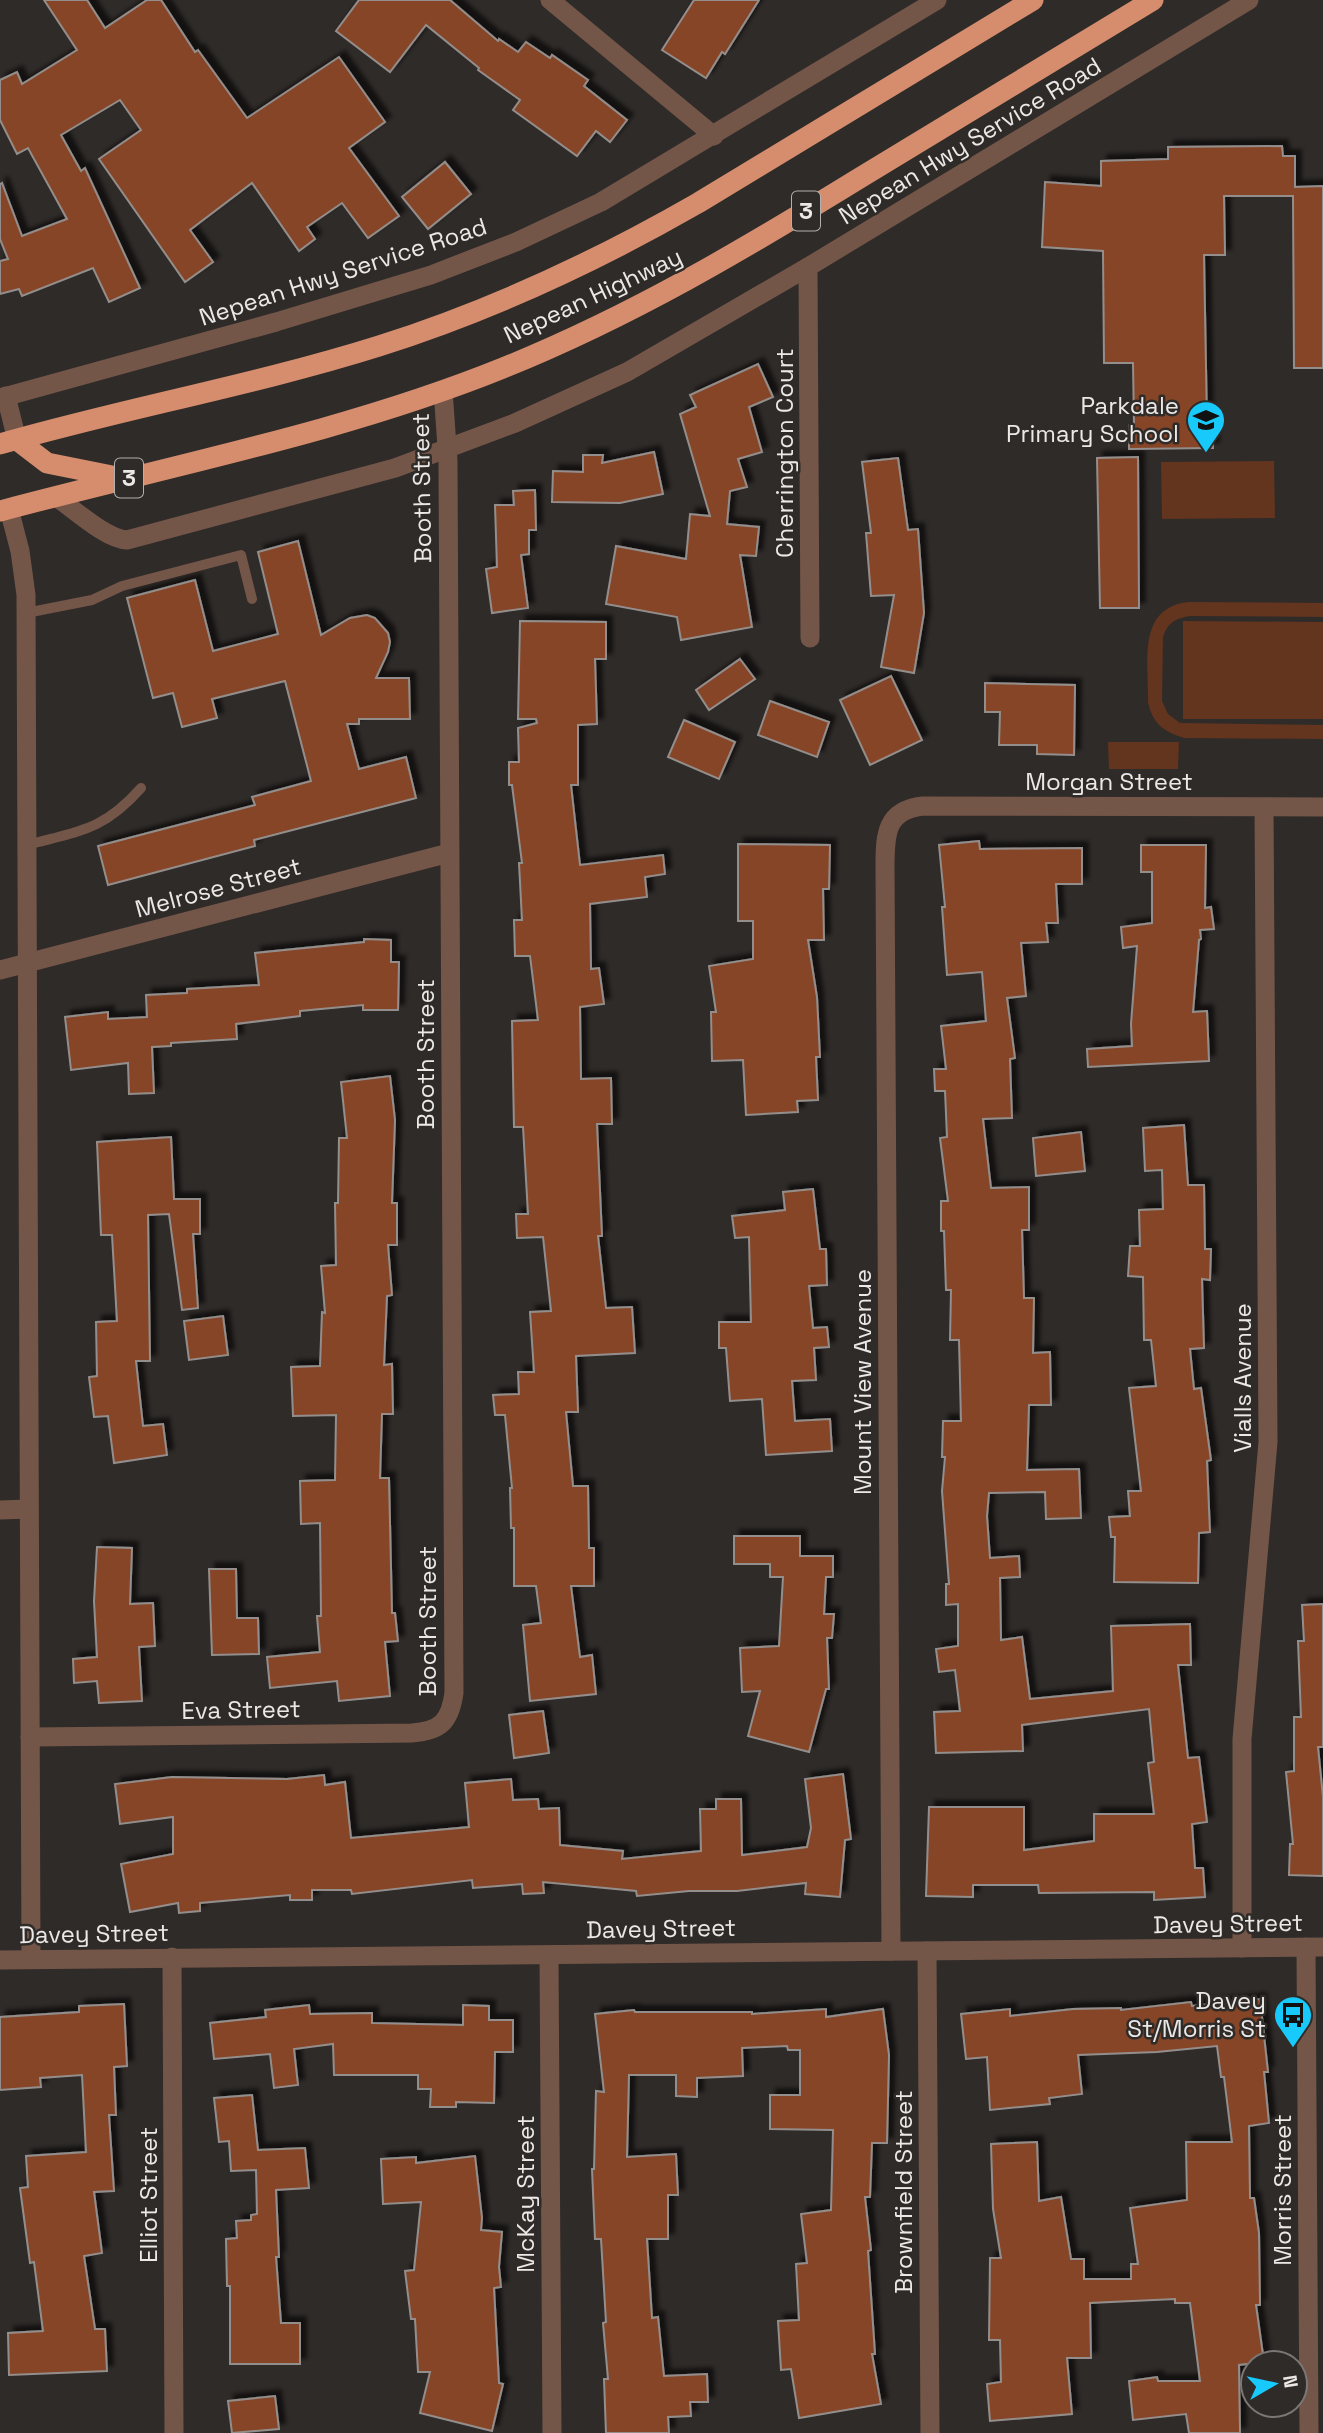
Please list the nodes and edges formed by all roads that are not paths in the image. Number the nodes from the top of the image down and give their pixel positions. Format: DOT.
graph roads {
  1 [pos="550,0"];
  2 [pos="937,0"];
  3 [pos="1032,0"];
  4 [pos="1153,0"];
  5 [pos="1249,0"];
  6 [pos="714,136"];
  7 [pos="808,267"];
  8 [pos="443,390"];
  9 [pos="3,397"];
  10 [pos="8,442"];
  11 [pos="447,447"];
  12 [pos="126,479"];
  13 [pos="56,497"];
  14 [pos="3,508"];
  15 [pos="251,599"];
  16 [pos="26,613"];
  17 [pos="810,638"];
  18 [pos="141,788"];
  19 [pos="1264,807"];
  20 [pos="1323,807"];
  21 [pos="897,816"];
  22 [pos="27,845"];
  23 [pos="449,853"];
  24 [pos="27,963"];
  25 [pos="0,970"];
  26 [pos="29,1509"];
  27 [pos="0,1510"];
  28 [pos="448,1718"];
  29 [pos="30,1737"];
  30 [pos="1315,1947"];
  31 [pos="1242,1948"];
  32 [pos="891,1951"];
  33 [pos="927,1951"];
  34 [pos="549,1955"];
  35 [pos="172,1957"];
  36 [pos="31,1959"];
  37 [pos="0,1960"];
  38 [pos="174,2433"];
  39 [pos="552,2433"];
  40 [pos="930,2433"];
  41 [pos="1309,2433"];
  1 -- 6 [label="street"];
  2 -- 6 [label="street, Nepean Hwy Service Road"];
  3 -- 10 [label="highway, Nepean Highway"];
  4 -- 8 [label="highway, Nepean Highway / 3"];
  5 -- 7 [label="street, Nepean Hwy Service Road"];
  6 -- 9 [label="street, Nepean Hwy Service Road"];
  7 -- 11 [label="street, Nepean Hwy Service Road"];
  7 -- 17 [label="street, Cherrington Court"];
  8 -- 11 [label="street, Booth Street"];
  8 -- 12 [label="highway, Nepean Highway / 3"];
  9 -- 10 [label="street"];
  10 -- 12 [label="highway"];
  11 -- 13 [label="street, Nepean Hwy Service Road"];
  11 -- 23 [label="street, Booth Street"];
  12 -- 13 [label="highway, Nepean Highway / 3"];
  13 -- 14 [label="highway, Nepean Highway / 3"];
  14 -- 16 [label="street"];
  15 -- 16 [label="lane"];
  16 -- 22 [label="street"];
  18 -- 22 [label="lane"];
  19 -- 20 [label="street, Morgan Street"];
  19 -- 21 [label="street, Morgan Street"];
  19 -- 31 [label="street, Vialls Avenue"];
  21 -- 32 [label="street, Mount View Avenue"];
  22 -- 24 [label="street"];
  23 -- 24 [label="street, Melrose Street"];
  23 -- 28 [label="street, Booth Street"];
  24 -- 25 [label="street, Melrose Street"];
  24 -- 26 [label="street"];
  26 -- 27 [label="street"];
  26 -- 29 [label="street"];
  28 -- 29 [label="street, Eva Street"];
  29 -- 36 [label="street"];
  30 -- 31 [label="street, Davey Street"];
  30 -- 41 [label="street, Morris Street"];
  31 -- 33 [label="street, Davey Street"];
  32 -- 33 [label="street, Davey Street"];
  32 -- 34 [label="street, Davey Street"];
  33 -- 40 [label="street, Brownfield Street"];
  34 -- 35 [label="street, Davey Street"];
  34 -- 39 [label="street, McKay Street"];
  35 -- 36 [label="street, Davey Street"];
  35 -- 38 [label="street, Elliot Street"];
  36 -- 37 [label="street, Davey Street"];
}
